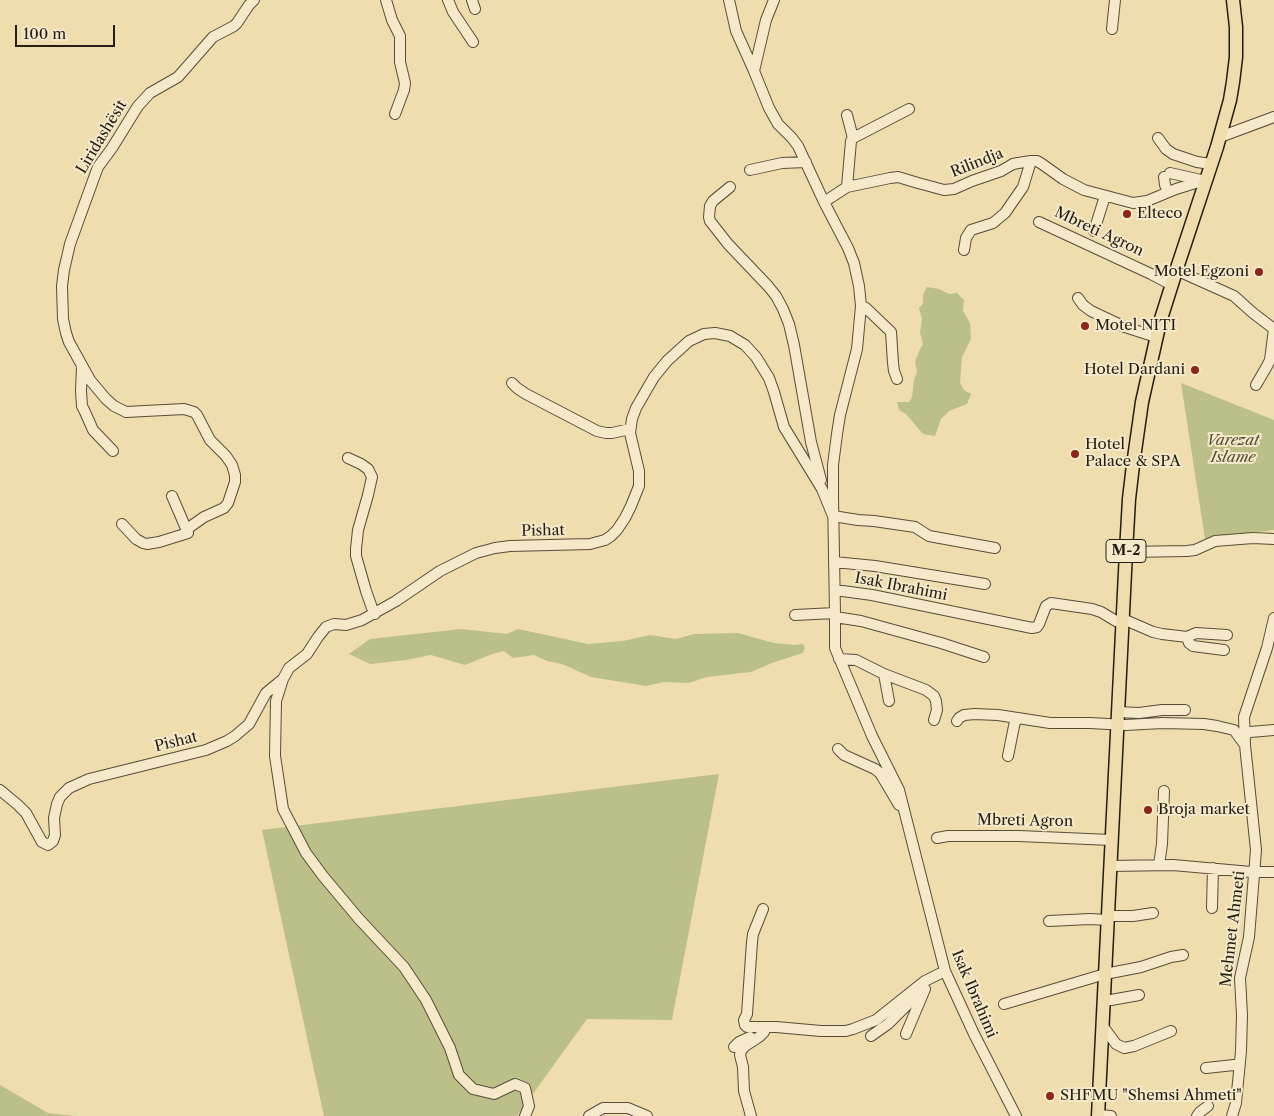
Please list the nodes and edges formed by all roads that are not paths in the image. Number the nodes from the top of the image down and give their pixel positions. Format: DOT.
graph roads {
  1 [pos="254,0"];
  2 [pos="386,0"];
  3 [pos="448,0"];
  4 [pos="729,0"];
  5 [pos="774,0"];
  6 [pos="1115,0"];
  7 [pos="1233,0"];
  8 [pos="1112,29"];
  9 [pos="473,42"];
  10 [pos="754,71"];
  11 [pos="909,109"];
  12 [pos="394,114"];
  13 [pos="847,115"];
  14 [pos="1274,117"];
  15 [pos="1220,137"];
  16 [pos="853,138"];
  17 [pos="1158,138"];
  18 [pos="1032,161"];
  19 [pos="806,162"];
  20 [pos="1211,164"];
  21 [pos="750,170"];
  22 [pos="1204,180"];
  23 [pos="730,186"];
  24 [pos="847,187"];
  25 [pos="1168,192"];
  26 [pos="1106,196"];
  27 [pos="824,202"];
  28 [pos="1039,222"];
  29 [pos="1094,231"];
  30 [pos="964,250"];
  31 [pos="1177,268"];
  32 [pos="1172,285"];
  33 [pos="1078,298"];
  34 [pos="860,306"];
  35 [pos="1274,322"];
  36 [pos="1156,338"];
  37 [pos="82,365"];
  38 [pos="897,379"];
  39 [pos="512,383"];
  40 [pos="1256,384"];
  41 [pos="630,429"];
  42 [pos="113,451"];
  43 [pos="348,458"];
  44 [pos="822,489"];
  45 [pos="172,496"];
  46 [pos="833,516"];
  47 [pos="122,524"];
  48 [pos="187,529"];
  49 [pos="1274,539"];
  50 [pos="995,548"];
  51 [pos="1126,552"];
  52 [pos="834,562"];
  53 [pos="985,584"];
  54 [pos="835,590"];
  55 [pos="375,614"];
  56 [pos="795,615"];
  57 [pos="835,615"];
  58 [pos="1274,618"];
  59 [pos="1123,621"];
  60 [pos="1227,635"];
  61 [pos="1187,636"];
  62 [pos="1224,650"];
  63 [pos="984,657"];
  64 [pos="839,659"];
  65 [pos="884,674"];
  66 [pos="283,679"];
  67 [pos="890,701"];
  68 [pos="1185,710"];
  69 [pos="1016,718"];
  70 [pos="1117,718"];
  71 [pos="934,720"];
  72 [pos="957,722"];
  73 [pos="1274,730"];
  74 [pos="1245,740"];
  75 [pos="838,749"];
  76 [pos="1008,756"];
  77 [pos="0,790"];
  78 [pos="1164,791"];
  79 [pos="907,819"];
  80 [pos="937,838"];
  81 [pos="1111,840"];
  82 [pos="1159,865"];
  83 [pos="1110,866"];
  84 [pos="1213,868"];
  85 [pos="1255,872"];
  86 [pos="1274,872"];
  87 [pos="1212,908"];
  88 [pos="763,909"];
  89 [pos="1153,913"];
  90 [pos="1107,918"];
  91 [pos="1049,921"];
  92 [pos="1183,955"];
  93 [pos="945,971"];
  94 [pos="1105,974"];
  95 [pos="928,983"];
  96 [pos="1139,996"];
  97 [pos="1104,1001"];
  98 [pos="1004,1004"];
  99 [pos="1102,1025"];
  100 [pos="766,1028"];
  101 [pos="1171,1032"];
  102 [pos="906,1034"];
  103 [pos="871,1036"];
  104 [pos="734,1047"];
  105 [pos="1239,1066"];
  106 [pos="1206,1068"];
  107 [pos="1208,1106"];
  108 [pos="525,1116"];
  109 [pos="590,1116"];
  110 [pos="647,1116"];
  111 [pos="751,1116"];
  112 [pos="1016,1116"];
  113 [pos="1102,1116"];
  114 [pos="1197,1116"];
  115 [pos="1232,1116"];
  1 -- 37 [label="street, Liridashësit"];
  2 -- 12 [label="street"];
  3 -- 9 [label="street"];
  4 -- 10 [label="street, Isak Ibrahimi"];
  5 -- 10 [label="street"];
  6 -- 8 [label="street"];
  7 -- 15 [label="main road, M-2"];
  10 -- 19 [label="street, Isak Ibrahimi"];
  11 -- 16 [label="street"];
  13 -- 16 [label="street"];
  14 -- 15 [label="street"];
  15 -- 20 [label="main road, M-2"];
  16 -- 24 [label="street"];
  17 -- 20 [label="street"];
  18 -- 24 [label="street, Rilindja"];
  18 -- 26 [label="street"];
  18 -- 30 [label="street"];
  19 -- 21 [label="street"];
  19 -- 27 [label="street, Isak Ibrahimi"];
  20 -- 22 [label="main road, M-2"];
  22 -- 25 [label="street"];
  22 -- 25 [label="street"];
  22 -- 31 [label="main road, M-2"];
  23 -- 44 [label="street, Pishat"];
  24 -- 27 [label="street, Rilindja"];
  25 -- 26 [label="street"];
  26 -- 29 [label="street"];
  27 -- 34 [label="street, Isak Ibrahimi"];
  28 -- 32 [label="street, Mbreti Agron"];
  31 -- 32 [label="main road, M-2"];
  31 -- 35 [label="street"];
  31 -- 40 [label="street"];
  32 -- 36 [label="main road, M-2"];
  33 -- 36 [label="street"];
  34 -- 38 [label="street"];
  34 -- 46 [label="street, Isak Ibrahimi"];
  36 -- 51 [label="main road, M-2"];
  37 -- 42 [label="street"];
  37 -- 48 [label="street, Liridashësit"];
  39 -- 41 [label="street"];
  41 -- 44 [label="street, Pishat"];
  41 -- 55 [label="street, Pishat"];
  43 -- 55 [label="street"];
  44 -- 46 [label="street, Pishat"];
  45 -- 48 [label="street"];
  46 -- 50 [label="street"];
  46 -- 52 [label="street, Isak Ibrahimi"];
  47 -- 48 [label="street"];
  49 -- 51 [label="street"];
  51 -- 59 [label="main road, M-2"];
  52 -- 53 [label="street, Isak Ibrahimi"];
  52 -- 54 [label="street, Isak Ibrahimi"];
  54 -- 57 [label="street, Isak Ibrahimi"];
  54 -- 59 [label="street, Isak Ibrahimi"];
  55 -- 66 [label="street, Pishat"];
  56 -- 57 [label="street"];
  57 -- 63 [label="street"];
  57 -- 64 [label="street, Isak Ibrahimi"];
  58 -- 74 [label="street, Mehmet Ahmeti"];
  59 -- 61 [label="street"];
  59 -- 70 [label="main road, M-2"];
  60 -- 61 [label="street"];
  61 -- 62 [label="street"];
  64 -- 65 [label="street"];
  64 -- 79 [label="street, Isak Ibrahimi"];
  65 -- 67 [label="street"];
  65 -- 71 [label="street"];
  66 -- 77 [label="street, Pishat"];
  66 -- 108 [label="street"];
  68 -- 70 [label="street"];
  69 -- 70 [label="street"];
  69 -- 72 [label="street"];
  69 -- 76 [label="street"];
  70 -- 74 [label="street"];
  70 -- 81 [label="main road, M-2"];
  73 -- 74 [label="street"];
  74 -- 85 [label="street, Mehmet Ahmeti"];
  75 -- 79 [label="street, Isak Ibrahimi"];
  78 -- 82 [label="street"];
  79 -- 93 [label="street, Isak Ibrahimi"];
  80 -- 81 [label="street, Mbreti Agron"];
  81 -- 83 [label="main road, M-2"];
  82 -- 83 [label="street"];
  82 -- 84 [label="street"];
  83 -- 90 [label="main road, M-2"];
  84 -- 85 [label="street"];
  84 -- 87 [label="street"];
  85 -- 86 [label="street"];
  85 -- 105 [label="street, Mehmet Ahmeti"];
  88 -- 100 [label="street"];
  89 -- 90 [label="street"];
  90 -- 91 [label="street"];
  90 -- 94 [label="main road, M-2"];
  92 -- 94 [label="street"];
  93 -- 95 [label="street"];
  93 -- 112 [label="street, Isak Ibrahimi"];
  94 -- 97 [label="main road, M-2"];
  94 -- 98 [label="street"];
  95 -- 100 [label="street"];
  95 -- 102 [label="street"];
  95 -- 103 [label="street"];
  96 -- 97 [label="street"];
  97 -- 99 [label="main road, M-2"];
  99 -- 101 [label="street"];
  99 -- 113 [label="main road, M-2"];
  100 -- 104 [label="street"];
  100 -- 111 [label="street"];
  105 -- 106 [label="street"];
  105 -- 115 [label="street, Mehmet Ahmeti"];
  107 -- 114 [label="street"];
  109 -- 110 [label="street"];
}
